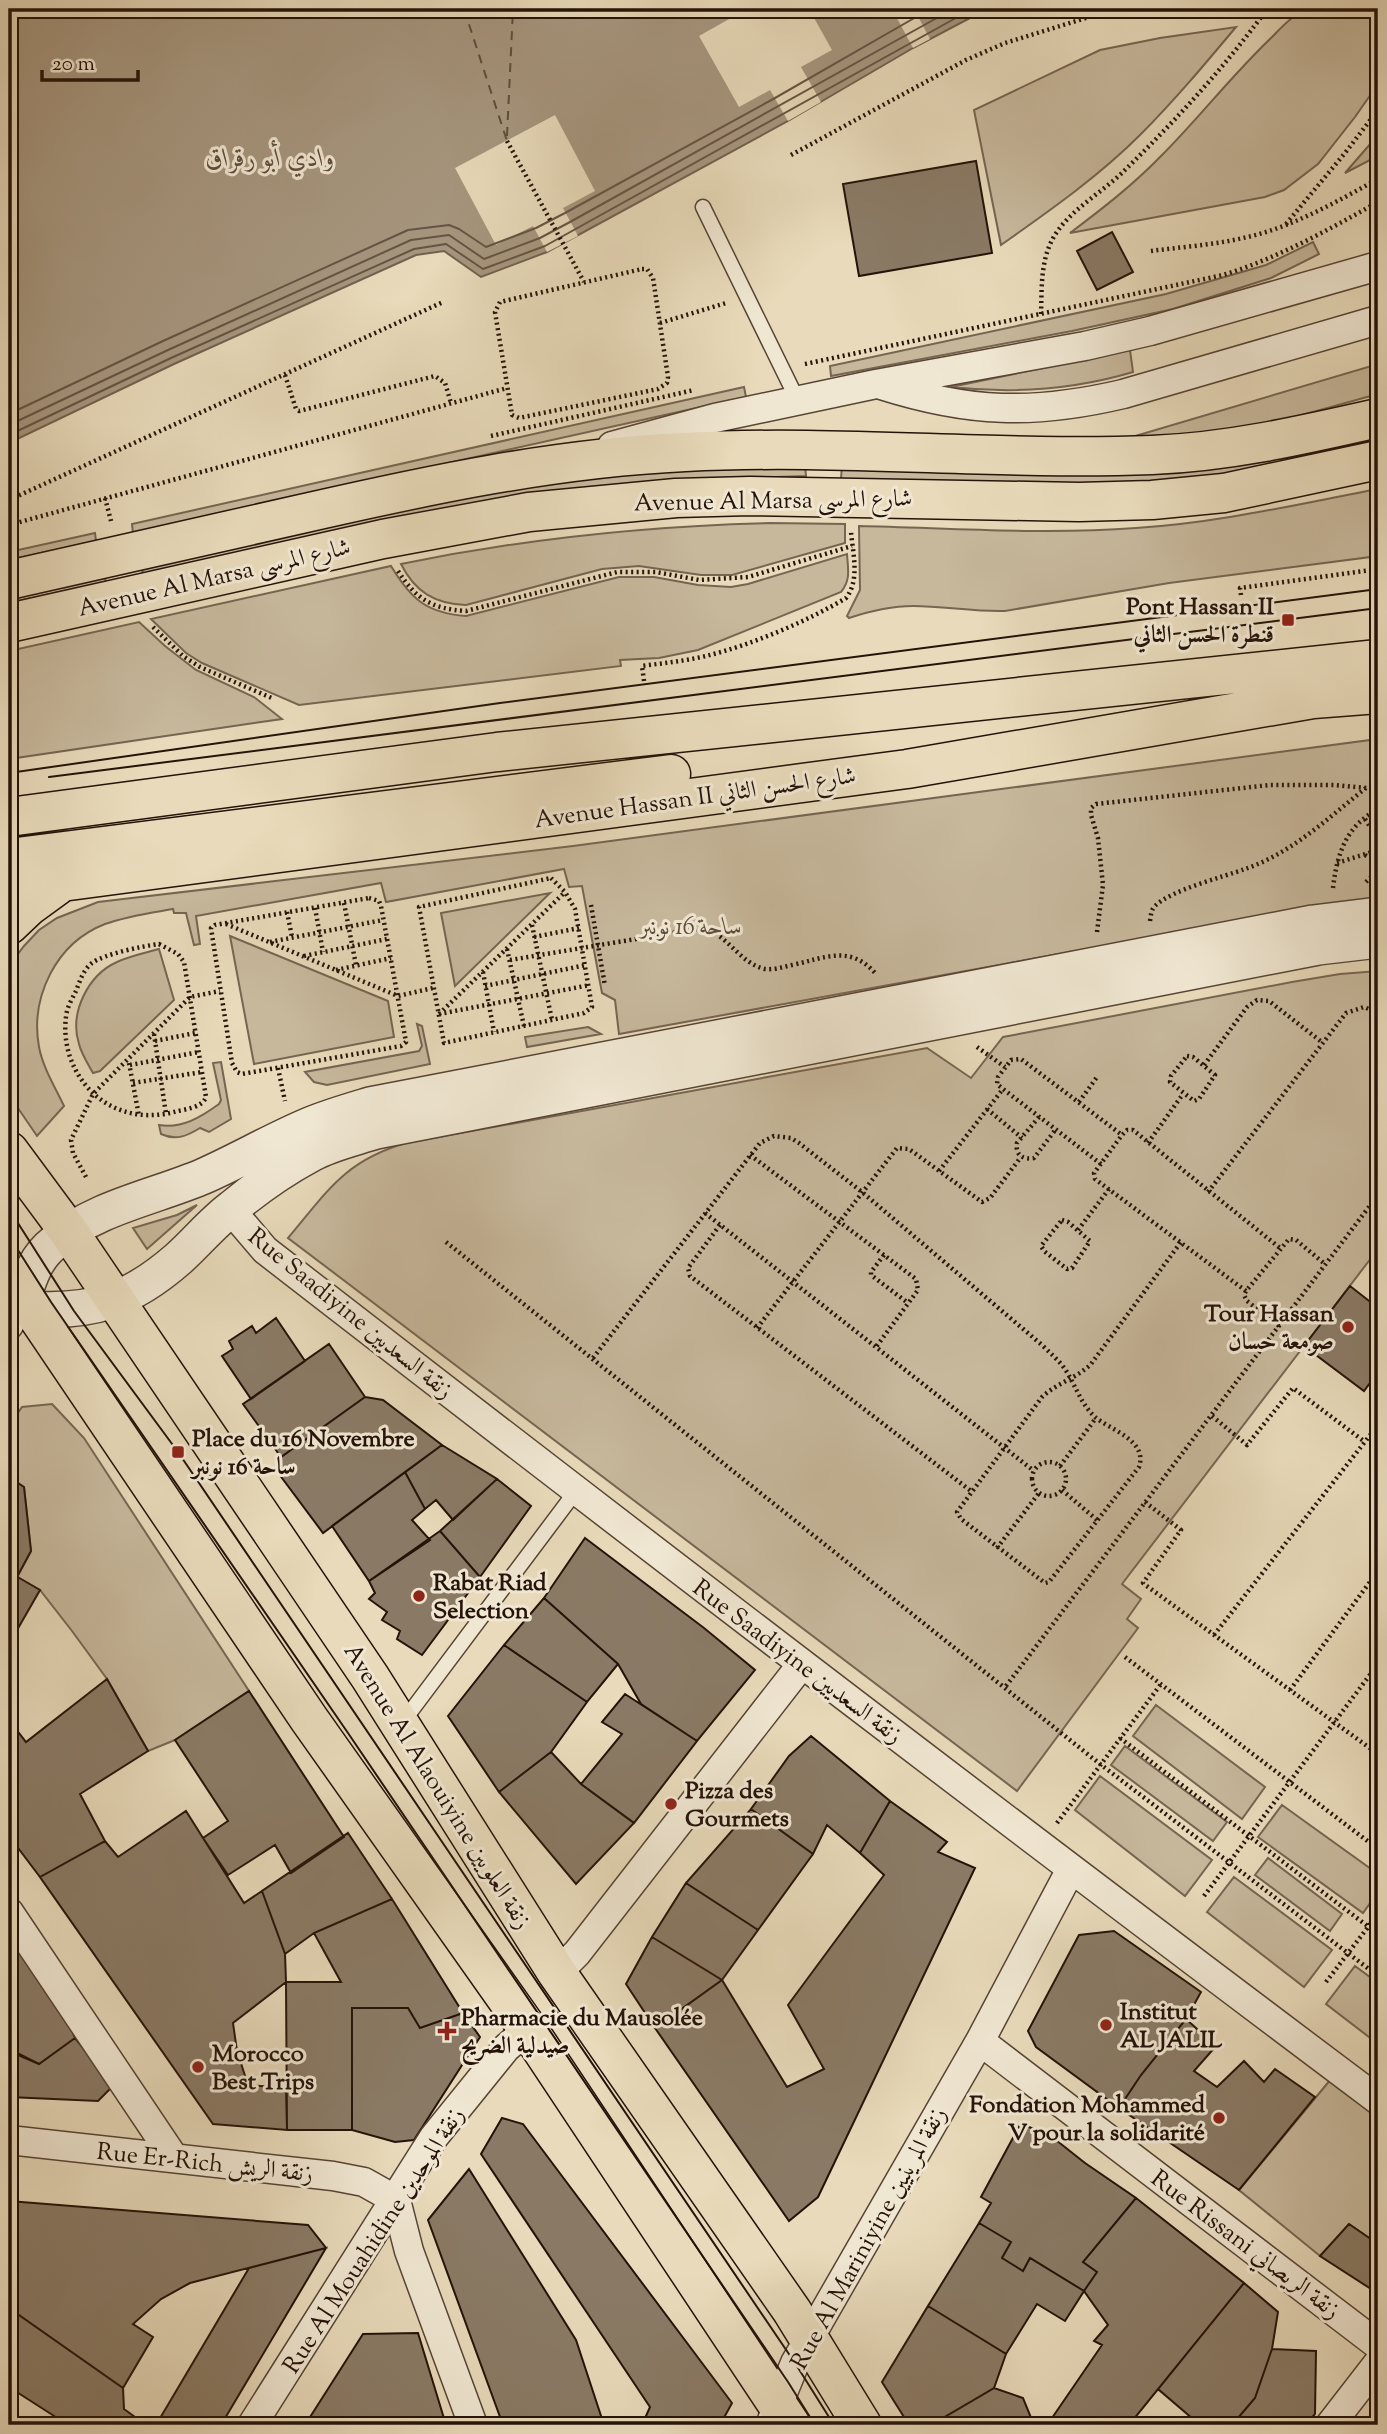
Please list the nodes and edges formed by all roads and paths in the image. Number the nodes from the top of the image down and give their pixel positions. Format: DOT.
graph roads {
  1 [pos="1115,9"];
  2 [pos="1267,9"];
  3 [pos="1378,110"];
  4 [pos="507,141"];
  5 [pos="791,155"];
  6 [pos="1378,179"];
  7 [pos="703,206"];
  8 [pos="1285,225"];
  9 [pos="1151,251"];
  10 [pos="1378,266"];
  11 [pos="584,282"];
  12 [pos="747,297"];
  13 [pos="443,302"];
  14 [pos="1041,314"];
  15 [pos="1378,320"];
  16 [pos="660,323"];
  17 [pos="285,375"];
  18 [pos="876,384"];
  19 [pos="507,388"];
  20 [pos="798,401"];
  21 [pos="451,403"];
  22 [pos="1378,418"];
  23 [pos="1378,460"];
  24 [pos="572,461"];
  25 [pos="105,498"];
  26 [pos="9,500"];
  27 [pos="112,523"];
  28 [pos="9,525"];
  29 [pos="392,561"];
  30 [pos="1378,569"];
  31 [pos="9,580"];
  32 [pos="1241,595"];
  33 [pos="9,623"];
  34 [pos="151,625"];
  35 [pos="1378,659"];
  36 [pos="645,681"];
  37 [pos="1378,694"];
  38 [pos="274,699"];
  39 [pos="1313,699"];
  40 [pos="890,709"];
  41 [pos="1378,713"];
  42 [pos="907,769"];
  43 [pos="1367,787"];
  44 [pos="1378,789"];
  45 [pos="1378,809"];
  46 [pos="9,817"];
  47 [pos="1365,819"];
  48 [pos="1377,835"];
  49 [pos="9,841"];
  50 [pos="1378,850"];
  51 [pos="1364,855"];
  52 [pos="9,858"];
  53 [pos="1378,862"];
  54 [pos="1336,863"];
  55 [pos="64,881"];
  56 [pos="9,888"];
  57 [pos="565,892"];
  58 [pos="1332,897"];
  59 [pos="344,903"];
  60 [pos="590,905"];
  61 [pos="315,908"];
  62 [pos="287,912"];
  63 [pos="1378,915"];
  64 [pos="383,920"];
  65 [pos="224,923"];
  66 [pos="531,924"];
  67 [pos="9,925"];
  68 [pos="348,926"];
  69 [pos="1149,927"];
  70 [pos="579,928"];
  71 [pos="319,932"];
  72 [pos="292,937"];
  73 [pos="534,937"];
  74 [pos="387,939"];
  75 [pos="1098,939"];
  76 [pos="1378,940"];
  77 [pos="269,942"];
  78 [pos="598,945"];
  79 [pos="352,946"];
  80 [pos="583,947"];
  81 [pos="507,948"];
  82 [pos="323,952"];
  83 [pos="538,955"];
  84 [pos="303,956"];
  85 [pos="391,958"];
  86 [pos="510,960"];
  87 [pos="356,965"];
  88 [pos="586,965"];
  89 [pos="335,970"];
  90 [pos="483,971"];
  91 [pos="542,974"];
  92 [pos="880,979"];
  93 [pos="514,980"];
  94 [pos="590,985"];
  95 [pos="485,986"];
  96 [pos="605,986"];
  97 [pos="433,988"];
  98 [pos="220,991"];
  99 [pos="546,993"];
  100 [pos="398,996"];
  101 [pos="190,997"];
  102 [pos="518,999"];
  103 [pos="489,1004"];
  104 [pos="1378,1013"];
  105 [pos="438,1014"];
  106 [pos="552,1020"];
  107 [pos="524,1026"];
  108 [pos="494,1032"];
  109 [pos="154,1033"];
  110 [pos="195,1033"];
  111 [pos="155,1041"];
  112 [pos="971,1043"];
  113 [pos="1323,1043"];
  114 [pos="199,1052"];
  115 [pos="128,1059"];
  116 [pos="158,1060"];
  117 [pos="130,1065"];
  118 [pos="1204,1065"];
  119 [pos="1006,1067"];
  120 [pos="278,1068"];
  121 [pos="202,1072"];
  122 [pos="1097,1077"];
  123 [pos="161,1079"];
  124 [pos="133,1083"];
  125 [pos="1003,1089"];
  126 [pos="282,1093"];
  127 [pos="93,1094"];
  128 [pos="1183,1094"];
  129 [pos="1079,1102"];
  130 [pos="987,1109"];
  131 [pos="166,1114"];
  132 [pos="139,1116"];
  133 [pos="1039,1117"];
  134 [pos="1056,1129"];
  135 [pos="1122,1135"];
  136 [pos="1023,1138"];
  137 [pos="1148,1143"];
  138 [pos="9,1151"];
  139 [pos="750,1155"];
  140 [pos="1021,1157"];
  141 [pos="1101,1164"];
  142 [pos="939,1171"];
  143 [pos="86,1177"];
  144 [pos="1109,1189"];
  145 [pos="862,1192"];
  146 [pos="1208,1192"];
  147 [pos="1378,1195"];
  148 [pos="230,1209"];
  149 [pos="705,1213"];
  150 [pos="839,1221"];
  151 [pos="720,1225"];
  152 [pos="1078,1230"];
  153 [pos="69,1232"];
  154 [pos="446,1242"];
  155 [pos="1181,1242"];
  156 [pos="1280,1248"];
  157 [pos="884,1255"];
  158 [pos="1325,1264"];
  159 [pos="793,1282"];
  160 [pos="1246,1291"];
  161 [pos="115,1301"];
  162 [pos="18,1302"];
  163 [pos="908,1303"];
  164 [pos="1279,1326"];
  165 [pos="757,1328"];
  166 [pos="876,1347"];
  167 [pos="593,1358"];
  168 [pos="1070,1379"];
  169 [pos="1212,1416"];
  170 [pos="1096,1418"];
  171 [pos="1378,1424"];
  172 [pos="1365,1442"];
  173 [pos="1004,1447"];
  174 [pos="1060,1466"];
  175 [pos="1034,1471"];
  176 [pos="1062,1490"];
  177 [pos="576,1491"];
  178 [pos="971,1491"];
  179 [pos="1039,1493"];
  180 [pos="1145,1502"];
  181 [pos="1097,1520"];
  182 [pos="998,1548"];
  183 [pos="1378,1572"];
  184 [pos="1214,1635"];
  185 [pos="1125,1657"];
  186 [pos="802,1664"];
  187 [pos="1378,1664"];
  188 [pos="1161,1684"];
  189 [pos="1006,1686"];
  190 [pos="1290,1690"];
  191 [pos="1335,1722"];
  192 [pos="400,1727"];
  193 [pos="1120,1738"];
  194 [pos="1378,1754"];
  195 [pos="1101,1763"];
  196 [pos="1290,1782"];
  197 [pos="1249,1836"];
  198 [pos="1040,1846"];
  199 [pos="1378,1849"];
  200 [pos="1229,1862"];
  201 [pos="1071,1869"];
  202 [pos="1204,1896"];
  203 [pos="9,1912"];
  204 [pos="1378,1914"];
  205 [pos="1369,1927"];
  206 [pos="1378,1934"];
  207 [pos="1348,1953"];
  208 [pos="557,1973"];
  209 [pos="1378,1976"];
  210 [pos="1326,1982"];
  211 [pos="528,2029"];
  212 [pos="980,2041"];
  213 [pos="1378,2100"];
  214 [pos="9,2140"];
  215 [pos="174,2158"];
  216 [pos="396,2200"];
  217 [pos="809,2339"];
  218 [pos="1378,2345"];
  219 [pos="1378,2363"];
  220 [pos="780,2418"];
  221 [pos="252,2425"];
  222 [pos="473,2425"];
  223 [pos="862,2425"];
  224 [pos="1330,2425"];
  1 -- 5 [label="path"];
  2 -- 14 [label="path"];
  3 -- 8 [label="path"];
  4 -- 11 [label="path"];
  6 -- 8 [label="path"];
  7 -- 12 [label="lane"];
  8 -- 9 [label="path"];
  10 -- 18 [label="street"];
  11 -- 16 [label="path"];
  11 -- 19 [label="path"];
  12 -- 16 [label="path"];
  12 -- 20 [label="lane"];
  13 -- 17 [label="path"];
  15 -- 18 [label="street"];
  16 -- 19 [label="path"];
  17 -- 21 [label="path"];
  17 -- 26 [label="path"];
  18 -- 20 [label="street"];
  19 -- 21 [label="path"];
  20 -- 24 [label="street"];
  21 -- 25 [label="path"];
  22 -- 24 [label="main road, Avenue Al Marsa شارع المرسى"];
  23 -- 33 [label="main road, Avenue Al Marsa شارع المرسى"];
  24 -- 31 [label="main road, Avenue Al Marsa شارع المرسى"];
  25 -- 27 [label="path"];
  25 -- 28 [label="path"];
  29 -- 36 [label="path"];
  30 -- 32 [label="path"];
  34 -- 38 [label="path"];
  35 -- 40 [label="main road"];
  37 -- 39 [label="main road, Avenue Hassan II شارع الحسن الثاني"];
  39 -- 41 [label="main road"];
  39 -- 42 [label="main road, Avenue Hassan II شارع الحسن الثاني"];
  40 -- 46 [label="main road"];
  40 -- 49 [label="main road"];
  42 -- 52 [label="main road"];
  42 -- 55 [label="main road, Avenue Hassan II شارع الحسن الثاني"];
  43 -- 44 [label="path"];
  43 -- 69 [label="path"];
  43 -- 75 [label="path"];
  45 -- 47 [label="path"];
  47 -- 48 [label="path"];
  47 -- 54 [label="path"];
  50 -- 51 [label="path"];
  51 -- 53 [label="path"];
  51 -- 54 [label="path"];
  54 -- 58 [label="path"];
  55 -- 56 [label="main road, Avenue Hassan II شارع الحسن الثاني"];
  55 -- 67 [label="main road"];
  57 -- 66 [label="path"];
  57 -- 70 [label="path"];
  57 -- 97 [label="path"];
  59 -- 61 [label="path"];
  59 -- 64 [label="path"];
  59 -- 68 [label="path"];
  60 -- 78 [label="path"];
  61 -- 62 [label="path"];
  61 -- 71 [label="path"];
  62 -- 65 [label="path"];
  62 -- 72 [label="path"];
  63 -- 153 [label="street"];
  64 -- 68 [label="path"];
  64 -- 74 [label="path"];
  65 -- 77 [label="path"];
  65 -- 98 [label="path"];
  66 -- 73 [label="path"];
  66 -- 81 [label="path"];
  68 -- 71 [label="path"];
  68 -- 79 [label="path"];
  70 -- 73 [label="path"];
  70 -- 80 [label="path"];
  71 -- 72 [label="path"];
  71 -- 82 [label="path"];
  72 -- 77 [label="path"];
  73 -- 83 [label="path"];
  74 -- 79 [label="path"];
  74 -- 85 [label="path"];
  76 -- 148 [label="street"];
  77 -- 84 [label="path"];
  78 -- 80 [label="path"];
  78 -- 92 [label="path"];
  78 -- 96 [label="path"];
  79 -- 82 [label="path"];
  79 -- 87 [label="path"];
  80 -- 83 [label="path"];
  80 -- 88 [label="path"];
  81 -- 86 [label="path"];
  81 -- 90 [label="path"];
  82 -- 84 [label="path"];
  83 -- 86 [label="path"];
  83 -- 91 [label="path"];
  84 -- 89 [label="path"];
  85 -- 87 [label="path"];
  85 -- 100 [label="path"];
  86 -- 93 [label="path"];
  87 -- 89 [label="path"];
  88 -- 91 [label="path"];
  88 -- 94 [label="path"];
  89 -- 100 [label="path"];
  90 -- 95 [label="path"];
  90 -- 105 [label="path"];
  91 -- 93 [label="path"];
  91 -- 99 [label="path"];
  93 -- 95 [label="path"];
  93 -- 102 [label="path"];
  94 -- 99 [label="path"];
  94 -- 106 [label="path"];
  95 -- 103 [label="path"];
  97 -- 100 [label="path"];
  97 -- 105 [label="path"];
  98 -- 101 [label="path"];
  98 -- 120 [label="path"];
  99 -- 102 [label="path"];
  99 -- 106 [label="path"];
  100 -- 120 [label="path"];
  101 -- 109 [label="path"];
  101 -- 110 [label="path"];
  101 -- 127 [label="path"];
  102 -- 103 [label="path"];
  102 -- 107 [label="path"];
  103 -- 105 [label="path"];
  103 -- 108 [label="path"];
  104 -- 113 [label="path"];
  105 -- 108 [label="path"];
  106 -- 107 [label="path"];
  107 -- 108 [label="path"];
  109 -- 111 [label="path"];
  109 -- 115 [label="path"];
  110 -- 111 [label="path"];
  110 -- 114 [label="path"];
  111 -- 116 [label="path"];
  112 -- 119 [label="path"];
  113 -- 118 [label="path"];
  113 -- 146 [label="path"];
  114 -- 116 [label="path"];
  114 -- 121 [label="path"];
  115 -- 117 [label="path"];
  115 -- 127 [label="path"];
  116 -- 117 [label="path"];
  116 -- 123 [label="path"];
  117 -- 124 [label="path"];
  118 -- 128 [label="path"];
  118 -- 128 [label="path"];
  119 -- 125 [label="path"];
  119 -- 129 [label="path"];
  120 -- 126 [label="path"];
  121 -- 123 [label="path"];
  121 -- 131 [label="path"];
  122 -- 129 [label="path"];
  123 -- 124 [label="path"];
  123 -- 131 [label="path"];
  124 -- 132 [label="path"];
  125 -- 130 [label="path"];
  125 -- 133 [label="path"];
  127 -- 132 [label="path"];
  127 -- 143 [label="path"];
  128 -- 137 [label="path"];
  129 -- 135 [label="path"];
  130 -- 136 [label="path"];
  130 -- 142 [label="path"];
  131 -- 132 [label="path"];
  133 -- 134 [label="path"];
  133 -- 136 [label="path"];
  134 -- 140 [label="path"];
  134 -- 141 [label="path"];
  135 -- 137 [label="path"];
  135 -- 141 [label="path"];
  136 -- 140 [label="path"];
  137 -- 146 [label="path"];
  138 -- 153 [label="main road, Avenue Al Alaouiyine زنقة العلويين"];
  139 -- 145 [label="path"];
  139 -- 149 [label="path"];
  139 -- 150 [label="path"];
  140 -- 142 [label="path"];
  141 -- 144 [label="path"];
  142 -- 145 [label="path"];
  144 -- 152 [label="path"];
  144 -- 155 [label="path"];
  145 -- 150 [label="path"];
  145 -- 168 [label="path"];
  146 -- 156 [label="path"];
  147 -- 158 [label="path"];
  148 -- 161 [label="street"];
  148 -- 177 [label="street, Rue Saadiyine زنقة السعديين"];
  149 -- 151 [label="path"];
  149 -- 167 [label="path"];
  150 -- 157 [label="path"];
  150 -- 159 [label="path"];
  151 -- 159 [label="path"];
  151 -- 165 [label="path"];
  152 -- 152 [label="path"];
  153 -- 161 [label="main road, Avenue Al Alaouiyine زنقة العلويين"];
  153 -- 162 [label="street"];
  154 -- 167 [label="path"];
  155 -- 160 [label="path"];
  155 -- 168 [label="path"];
  156 -- 158 [label="path"];
  156 -- 160 [label="path"];
  157 -- 163 [label="path"];
  157 -- 163 [label="path"];
  158 -- 164 [label="path"];
  159 -- 165 [label="path"];
  159 -- 166 [label="path"];
  160 -- 164 [label="path"];
  161 -- 162 [label="street"];
  161 -- 192 [label="main road, Avenue Al Alaouiyine زنقة العلويين"];
  162 -- 211 [label="main road"];
  163 -- 166 [label="path"];
  164 -- 169 [label="path"];
  165 -- 178 [label="path"];
  166 -- 173 [label="path"];
  167 -- 189 [label="path"];
  168 -- 170 [label="path"];
  168 -- 173 [label="path"];
  169 -- 172 [label="path"];
  169 -- 180 [label="path"];
  170 -- 174 [label="path"];
  170 -- 181 [label="path"];
  171 -- 172 [label="path"];
  172 -- 184 [label="path"];
  173 -- 175 [label="path"];
  173 -- 178 [label="path"];
  174 -- 175 [label="path"];
  174 -- 176 [label="path"];
  175 -- 179 [label="path"];
  176 -- 179 [label="path"];
  176 -- 181 [label="path"];
  177 -- 186 [label="street, Rue Saadiyine زنقة السعديين"];
  177 -- 192 [label="lane"];
  178 -- 182 [label="path"];
  179 -- 182 [label="path"];
  180 -- 184 [label="path"];
  180 -- 189 [label="path"];
  181 -- 182 [label="path"];
  183 -- 190 [label="path"];
  184 -- 190 [label="path"];
  185 -- 188 [label="path"];
  186 -- 198 [label="street, Rue Saadiyine زنقة السعديين"];
  186 -- 208 [label="street"];
  187 -- 191 [label="path"];
  188 -- 193 [label="path"];
  188 -- 196 [label="path"];
  189 -- 195 [label="path"];
  190 -- 191 [label="path"];
  191 -- 194 [label="path"];
  191 -- 196 [label="path"];
  192 -- 208 [label="main road, Avenue Al Alaouiyine زنقة العلويين"];
  193 -- 195 [label="path"];
  193 -- 197 [label="path"];
  195 -- 198 [label="path"];
  195 -- 200 [label="path"];
  196 -- 197 [label="path"];
  196 -- 199 [label="path"];
  197 -- 200 [label="path"];
  197 -- 205 [label="path"];
  198 -- 201 [label="street, Rue Saadiyine زنقة السعديين"];
  200 -- 202 [label="path"];
  200 -- 207 [label="path"];
  201 -- 212 [label="street, Rue Al Mariniyine زنقة المرينيين"];
  201 -- 213 [label="street, Rue Saadiyine زنقة السعديين"];
  203 -- 215 [label="street"];
  204 -- 205 [label="path"];
  205 -- 206 [label="path"];
  205 -- 207 [label="path"];
  207 -- 209 [label="path"];
  207 -- 210 [label="path"];
  208 -- 217 [label="main road, Avenue Al Alaouiyine زنقة العلويين"];
  211 -- 216 [label="street, Rue Al Mouahidine زنقة الموحدين"];
  211 -- 220 [label="main road"];
  212 -- 217 [label="street, Rue Al Mariniyine زنقة المرينيين"];
  212 -- 218 [label="street, Rue Rissani زنقة الريصاني"];
  214 -- 215 [label="street, Rue Er-Rich زنقة الريش"];
  215 -- 216 [label="street, Rue Er-Rich زنقة الريش"];
  216 -- 221 [label="street, Rue Al Mouahidine زنقة الموحدين"];
  216 -- 222 [label="street"];
  217 -- 220 [label="street, Rue Al Mariniyine زنقة المرينيين"];
  217 -- 223 [label="main road, Avenue Al Alaouiyine زنقة العلويين"];
  219 -- 224 [label="street"];
}
